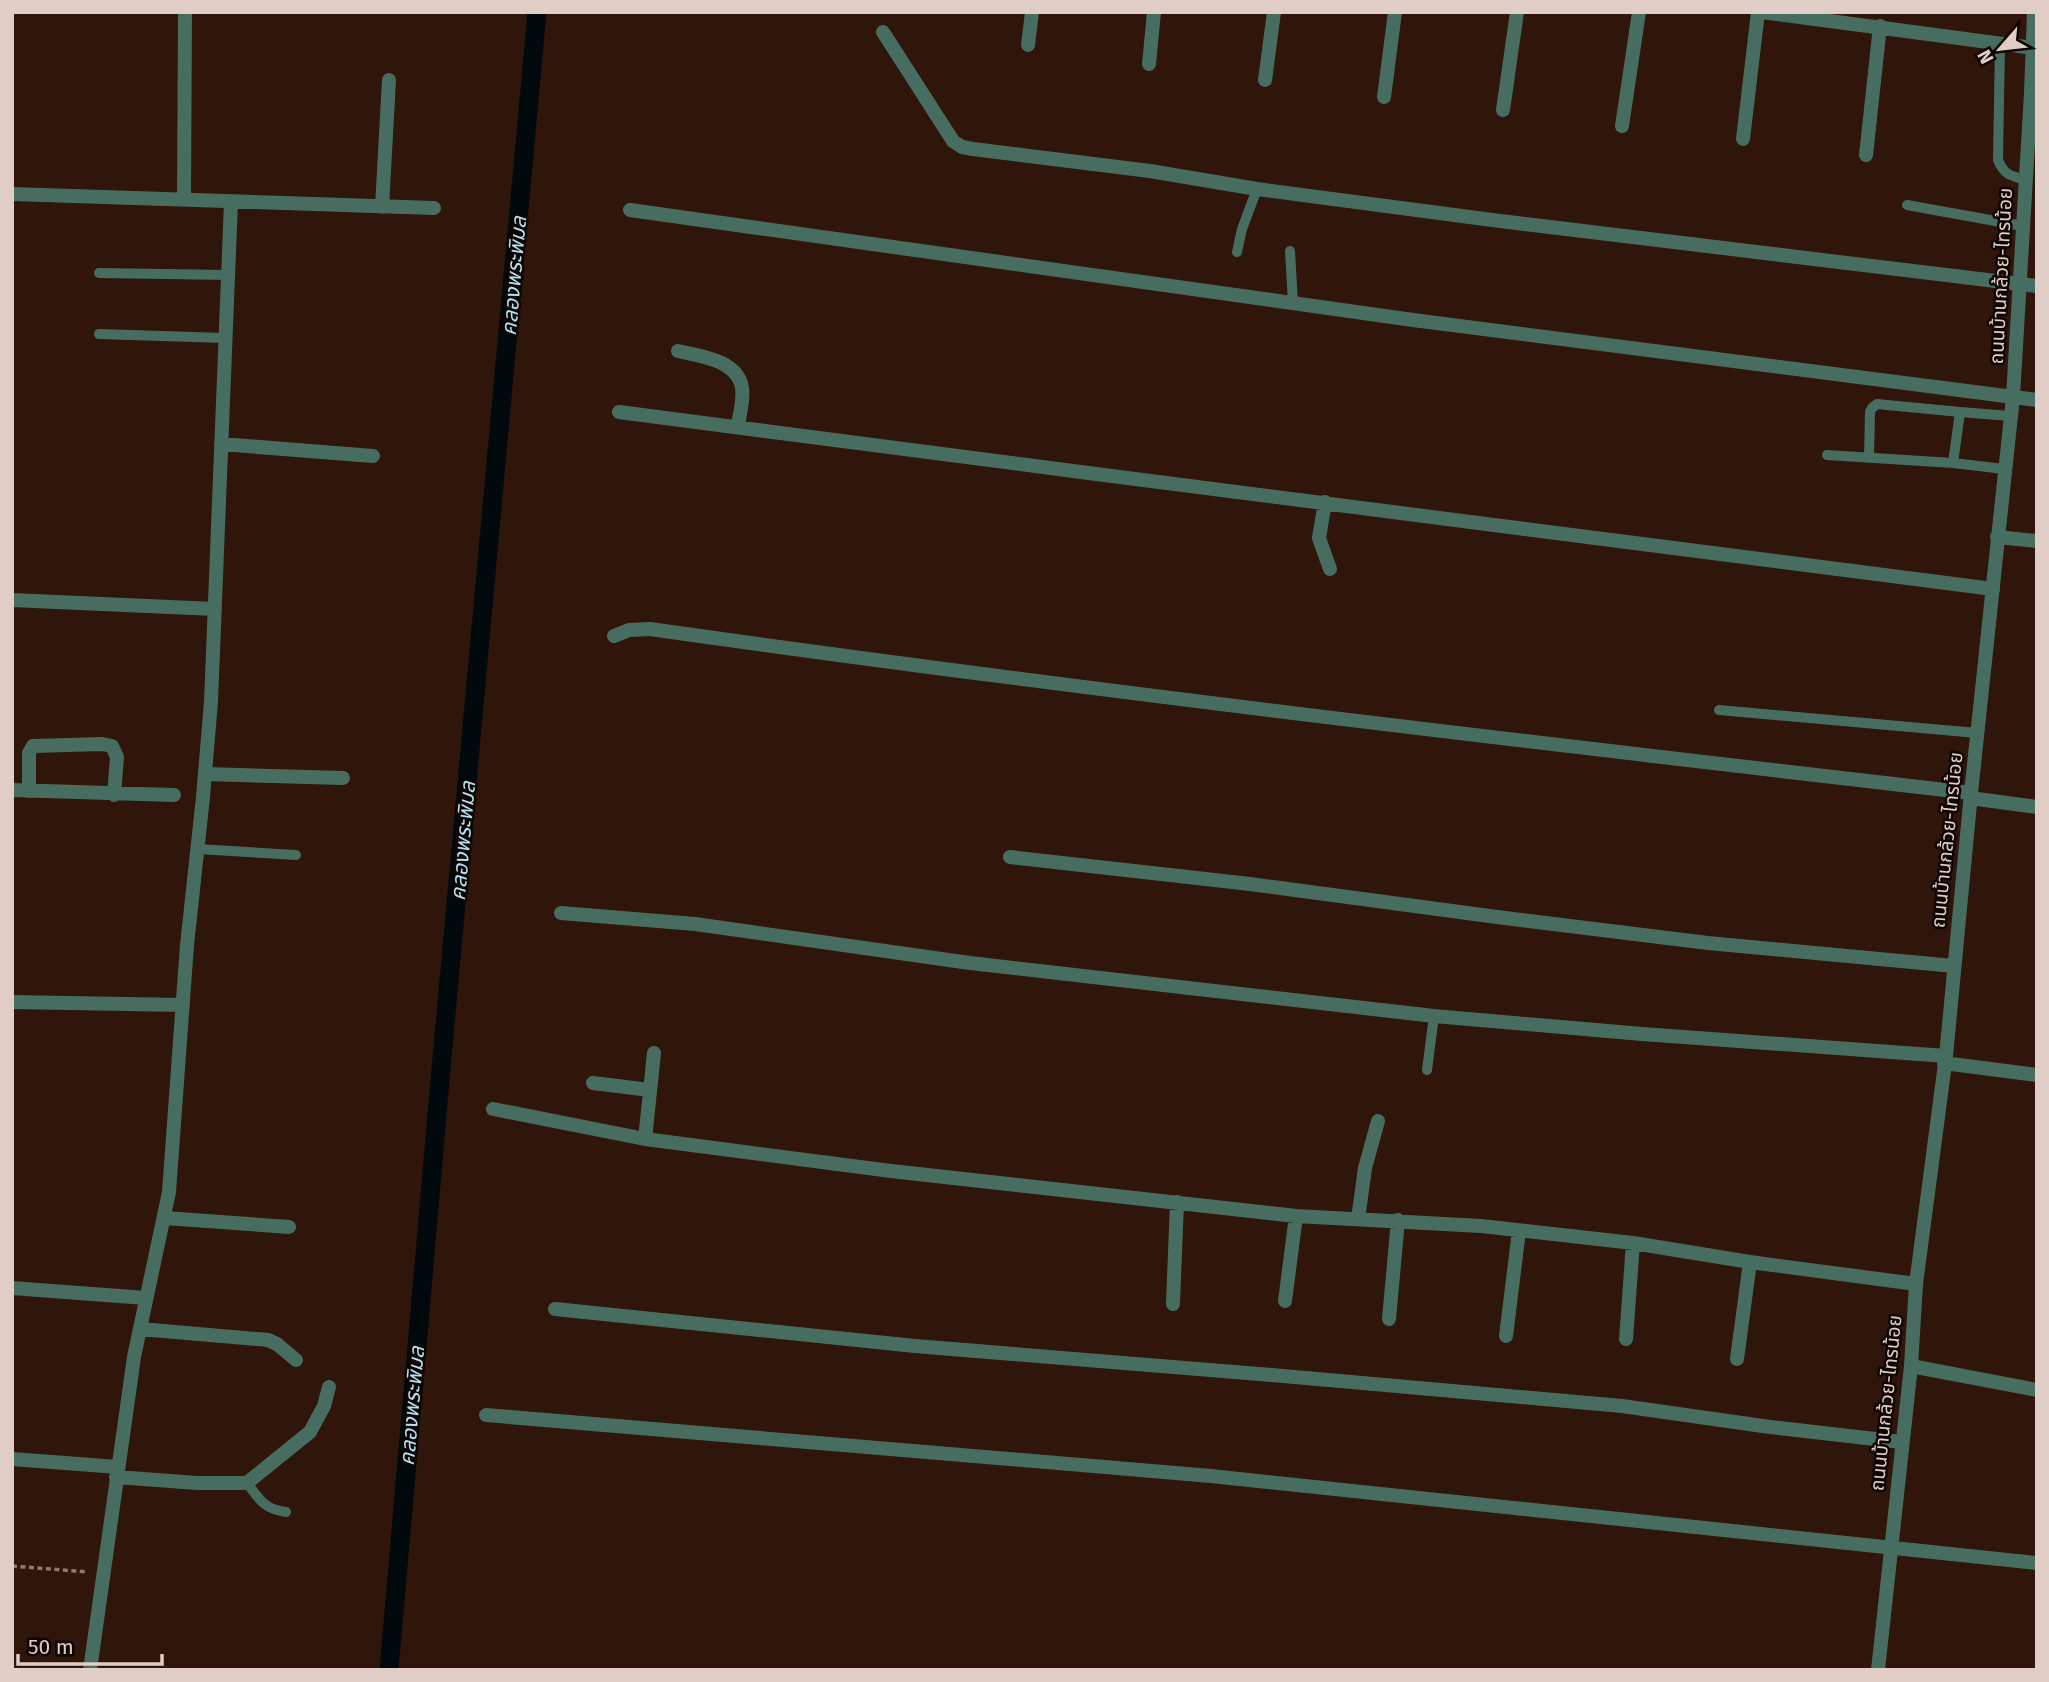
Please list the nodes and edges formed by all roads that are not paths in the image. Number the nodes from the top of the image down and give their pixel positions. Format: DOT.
graph roads {
  1 [pos="185,12"];
  2 [pos="1031,12"];
  3 [pos="1154,12"];
  4 [pos="1274,12"];
  5 [pos="1395,12"];
  6 [pos="1517,12"];
  7 [pos="1639,12"];
  8 [pos="1760,12"];
  9 [pos="2034,12"];
  10 [pos="1880,26"];
  11 [pos="883,32"];
  12 [pos="2000,43"];
  13 [pos="1028,45"];
  14 [pos="2034,48"];
  15 [pos="1149,64"];
  16 [pos="1265,79"];
  17 [pos="389,80"];
  18 [pos="2034,94"];
  19 [pos="1384,97"];
  20 [pos="1503,110"];
  21 [pos="1622,126"];
  22 [pos="1743,138"];
  23 [pos="1866,155"];
  24 [pos="2026,180"];
  25 [pos="1257,189"];
  26 [pos="12,194"];
  27 [pos="184,199"];
  28 [pos="231,202"];
  29 [pos="1907,205"];
  30 [pos="382,207"];
  31 [pos="434,208"];
  32 [pos="630,211"];
  33 [pos="2023,226"];
  34 [pos="1290,251"];
  35 [pos="1237,252"];
  36 [pos="99,273"];
  37 [pos="229,275"];
  38 [pos="2019,285"];
  39 [pos="2037,286"];
  40 [pos="1293,303"];
  41 [pos="99,334"];
  42 [pos="225,338"];
  43 [pos="678,351"];
  44 [pos="2012,397"];
  45 [pos="2037,400"];
  46 [pos="619,412"];
  47 [pos="1960,412"];
  48 [pos="2010,416"];
  49 [pos="737,428"];
  50 [pos="221,444"];
  51 [pos="1827,455"];
  52 [pos="373,456"];
  53 [pos="1869,457"];
  54 [pos="1954,463"];
  55 [pos="2004,470"];
  56 [pos="1325,502"];
  57 [pos="1997,537"];
  58 [pos="2037,541"];
  59 [pos="1330,569"];
  60 [pos="1993,589"];
  61 [pos="12,600"];
  62 [pos="215,608"];
  63 [pos="614,636"];
  64 [pos="1719,710"];
  65 [pos="1977,733"];
  66 [pos="205,774"];
  67 [pos="343,778"];
  68 [pos="12,790"];
  69 [pos="29,791"];
  70 [pos="114,794"];
  71 [pos="174,795"];
  72 [pos="1970,795"];
  73 [pos="2037,807"];
  74 [pos="198,849"];
  75 [pos="296,855"];
  76 [pos="1010,857"];
  77 [pos="561,913"];
  78 [pos="1954,966"];
  79 [pos="12,1002"];
  80 [pos="183,1005"];
  81 [pos="1434,1016"];
  82 [pos="654,1054"];
  83 [pos="1945,1059"];
  84 [pos="1427,1070"];
  85 [pos="2037,1075"];
  86 [pos="593,1083"];
  87 [pos="650,1090"];
  88 [pos="494,1109"];
  89 [pos="1378,1121"];
  90 [pos="645,1139"];
  91 [pos="1177,1202"];
  92 [pos="1296,1216"];
  93 [pos="164,1218"];
  94 [pos="1358,1219"];
  95 [pos="1398,1220"];
  96 [pos="289,1227"];
  97 [pos="1519,1231"];
  98 [pos="1633,1243"];
  99 [pos="1750,1262"];
  100 [pos="1916,1284"];
  101 [pos="12,1288"];
  102 [pos="146,1298"];
  103 [pos="1285,1300"];
  104 [pos="1172,1304"];
  105 [pos="555,1309"];
  106 [pos="1389,1319"];
  107 [pos="140,1329"];
  108 [pos="1506,1336"];
  109 [pos="1626,1339"];
  110 [pos="1737,1359"];
  111 [pos="296,1360"];
  112 [pos="1911,1366"];
  113 [pos="329,1387"];
  114 [pos="2037,1390"];
  115 [pos="486,1415"];
  116 [pos="1901,1442"];
  117 [pos="12,1459"];
  118 [pos="117,1472"];
  119 [pos="247,1483"];
  120 [pos="286,1512"];
  121 [pos="1890,1549"];
  122 [pos="2037,1563"];
  123 [pos="90,1670"];
  124 [pos="1878,1670"];
  1 -- 27 [label="street"];
  2 -- 13 [label="street"];
  3 -- 15 [label="street"];
  4 -- 16 [label="street"];
  5 -- 19 [label="street"];
  6 -- 20 [label="street"];
  7 -- 21 [label="street"];
  8 -- 10 [label="street"];
  8 -- 22 [label="street"];
  9 -- 14 [label="street, ถนนบ้านกล้วย-ไทรน้อย"];
  10 -- 12 [label="street"];
  10 -- 23 [label="street"];
  11 -- 25 [label="street"];
  12 -- 14 [label="street"];
  12 -- 24 [label="lane"];
  14 -- 18 [label="street, ถนนบ้านกล้วย-ไทรน้อย"];
  17 -- 30 [label="street"];
  18 -- 24 [label="street, ถนนบ้านกล้วย-ไทรน้อย"];
  24 -- 33 [label="street, ถนนบ้านกล้วย-ไทรน้อย"];
  25 -- 35 [label="lane"];
  25 -- 38 [label="street"];
  26 -- 27 [label="street"];
  27 -- 28 [label="street"];
  28 -- 30 [label="street"];
  28 -- 37 [label="street"];
  29 -- 33 [label="lane"];
  30 -- 31 [label="street"];
  32 -- 40 [label="street"];
  33 -- 38 [label="street, ถนนบ้านกล้วย-ไทรน้อย"];
  34 -- 40 [label="lane"];
  36 -- 37 [label="lane"];
  37 -- 42 [label="street"];
  38 -- 39 [label="street"];
  38 -- 44 [label="street, ถนนบ้านกล้วย-ไทรน้อย"];
  40 -- 44 [label="street"];
  41 -- 42 [label="lane"];
  42 -- 50 [label="street"];
  43 -- 49 [label="street"];
  44 -- 45 [label="street"];
  44 -- 48 [label="street, ถนนบ้านกล้วย-ไทรน้อย"];
  46 -- 49 [label="street"];
  47 -- 48 [label="lane"];
  47 -- 53 [label="lane"];
  47 -- 54 [label="lane"];
  48 -- 55 [label="street, ถนนบ้านกล้วย-ไทรน้อย"];
  49 -- 56 [label="street"];
  50 -- 52 [label="street"];
  50 -- 62 [label="street"];
  51 -- 53 [label="lane"];
  53 -- 54 [label="lane"];
  54 -- 55 [label="lane"];
  55 -- 57 [label="street, ถนนบ้านกล้วย-ไทรน้อย"];
  56 -- 59 [label="street"];
  56 -- 60 [label="street"];
  57 -- 58 [label="street"];
  57 -- 60 [label="street, ถนนบ้านกล้วย-ไทรน้อย"];
  60 -- 65 [label="street, ถนนบ้านกล้วย-ไทรน้อย"];
  61 -- 62 [label="street"];
  62 -- 66 [label="street"];
  63 -- 72 [label="street"];
  64 -- 65 [label="lane"];
  65 -- 72 [label="street, ถนนบ้านกล้วย-ไทรน้อย"];
  66 -- 67 [label="street"];
  66 -- 74 [label="street"];
  68 -- 69 [label="street"];
  69 -- 70 [label="street"];
  69 -- 70 [label="street"];
  70 -- 71 [label="street"];
  72 -- 73 [label="street"];
  72 -- 78 [label="street, ถนนบ้านกล้วย-ไทรน้อย"];
  74 -- 75 [label="lane"];
  74 -- 80 [label="street"];
  76 -- 78 [label="street"];
  77 -- 81 [label="street"];
  78 -- 83 [label="street, ถนนบ้านกล้วย-ไทรน้อย"];
  79 -- 80 [label="street"];
  80 -- 93 [label="street"];
  81 -- 83 [label="street"];
  81 -- 84 [label="lane"];
  82 -- 87 [label="street"];
  83 -- 85 [label="street"];
  83 -- 100 [label="street, ถนนบ้านกล้วย-ไทรน้อย"];
  86 -- 87 [label="street"];
  87 -- 90 [label="street"];
  88 -- 90 [label="street"];
  89 -- 94 [label="street"];
  90 -- 91 [label="street"];
  91 -- 92 [label="street"];
  91 -- 104 [label="street"];
  92 -- 94 [label="street"];
  92 -- 103 [label="street"];
  93 -- 96 [label="street"];
  93 -- 102 [label="street"];
  94 -- 95 [label="street"];
  95 -- 97 [label="street"];
  95 -- 106 [label="street"];
  97 -- 98 [label="street"];
  97 -- 108 [label="street"];
  98 -- 99 [label="street"];
  98 -- 109 [label="street"];
  99 -- 100 [label="street"];
  99 -- 110 [label="street"];
  100 -- 112 [label="street, ถนนบ้านกล้วย-ไทรน้อย"];
  101 -- 102 [label="street"];
  102 -- 107 [label="street"];
  105 -- 116 [label="street"];
  107 -- 111 [label="street"];
  107 -- 118 [label="street"];
  112 -- 114 [label="street"];
  112 -- 116 [label="street, ถนนบ้านกล้วย-ไทรน้อย"];
  113 -- 119 [label="street"];
  115 -- 121 [label="street"];
  116 -- 121 [label="street, ถนนบ้านกล้วย-ไทรน้อย"];
  117 -- 118 [label="street"];
  118 -- 119 [label="street"];
  118 -- 123 [label="street"];
  119 -- 120 [label="lane"];
  121 -- 122 [label="street"];
  121 -- 124 [label="street, ถนนบ้านกล้วย-ไทรน้อย"];
}
